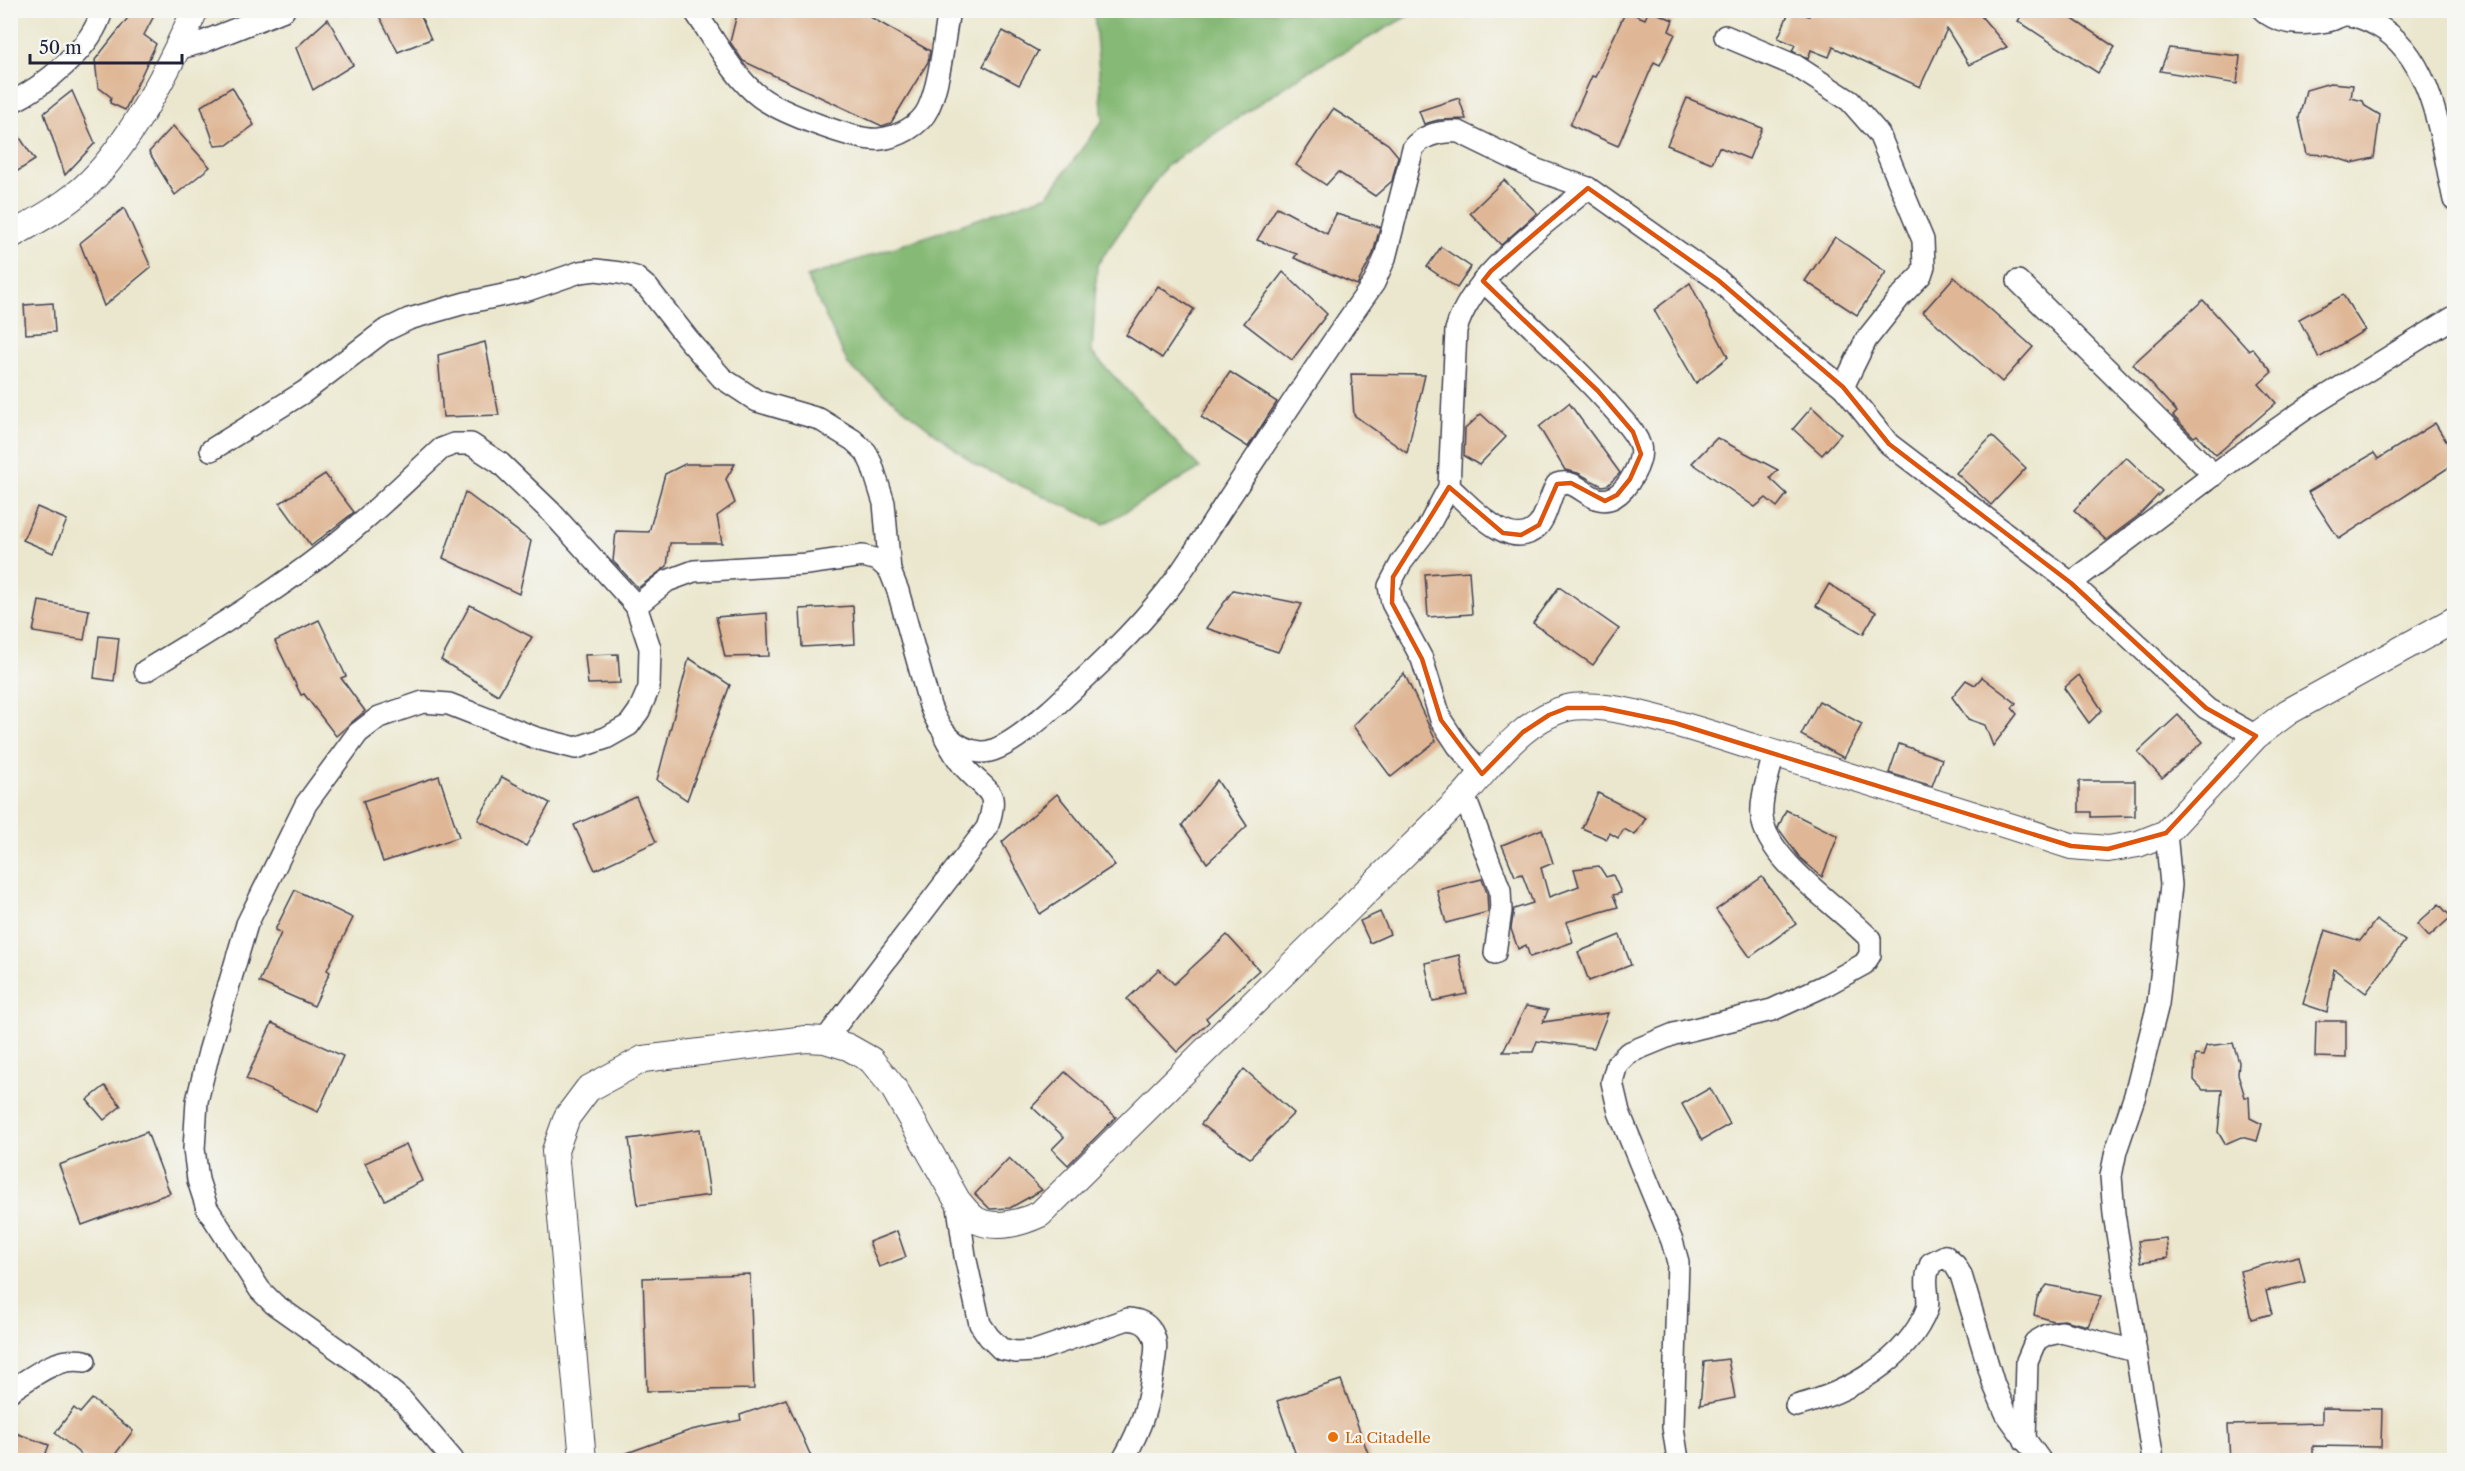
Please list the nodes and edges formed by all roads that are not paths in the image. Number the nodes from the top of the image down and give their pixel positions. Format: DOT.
graph roads {
  1 [pos="102,10"];
  2 [pos="195,10"];
  3 [pos="284,10"];
  4 [pos="694,10"];
  5 [pos="949,10"];
  6 [pos="2263,10"];
  7 [pos="2348,10"];
  8 [pos="2329,21"];
  9 [pos="1725,36"];
  10 [pos="177,49"];
  11 [pos="10,103"];
  12 [pos="1588,188"];
  13 [pos="2454,200"];
  14 [pos="10,236"];
  15 [pos="1483,281"];
  16 [pos="2018,281"];
  17 [pos="2454,317"];
  18 [pos="1843,387"];
  19 [pos="211,450"];
  20 [pos="2214,475"];
  21 [pos="1449,486"];
  22 [pos="890,571"];
  23 [pos="2071,583"];
  24 [pos="636,606"];
  25 [pos="2454,620"];
  26 [pos="145,671"];
  27 [pos="944,734"];
  28 [pos="2256,736"];
  29 [pos="1774,753"];
  30 [pos="1482,774"];
  31 [pos="1464,795"];
  32 [pos="2166,833"];
  33 [pos="1495,953"];
  34 [pos="825,1040"];
  35 [pos="957,1200"];
  36 [pos="2135,1351"];
  37 [pos="86,1361"];
  38 [pos="10,1391"];
  39 [pos="1796,1406"];
  40 [pos="2025,1441"];
  41 [pos="453,1461"];
  42 [pos="583,1461"];
  43 [pos="1123,1461"];
  44 [pos="1678,1461"];
  45 [pos="2040,1461"];
  46 [pos="2153,1461"];
  1 -- 11 [label="street"];
  2 -- 10 [label="street"];
  3 -- 10 [label="street"];
  4 -- 5 [label="street"];
  6 -- 8 [label="street"];
  7 -- 8 [label="street"];
  8 -- 13 [label="street"];
  9 -- 18 [label="street"];
  10 -- 14 [label="street"];
  12 -- 15 [label="street"];
  12 -- 18 [label="street"];
  12 -- 27 [label="street"];
  15 -- 21 [label="street"];
  15 -- 21 [label="street"];
  16 -- 20 [label="street"];
  17 -- 20 [label="street"];
  18 -- 23 [label="street"];
  19 -- 22 [label="street"];
  20 -- 23 [label="street"];
  21 -- 30 [label="street"];
  22 -- 24 [label="street"];
  22 -- 27 [label="street"];
  23 -- 28 [label="street"];
  24 -- 26 [label="street"];
  24 -- 41 [label="street"];
  25 -- 28 [label="street"];
  27 -- 34 [label="street"];
  28 -- 32 [label="street"];
  29 -- 30 [label="street"];
  29 -- 32 [label="street"];
  29 -- 44 [label="street"];
  30 -- 31 [label="street"];
  31 -- 33 [label="street"];
  31 -- 35 [label="street"];
  32 -- 36 [label="street"];
  34 -- 35 [label="street"];
  34 -- 42 [label="street"];
  35 -- 43 [label="street"];
  36 -- 40 [label="street"];
  36 -- 46 [label="street"];
  37 -- 38 [label="street"];
  39 -- 40 [label="street"];
  40 -- 45 [label="street"];
}
